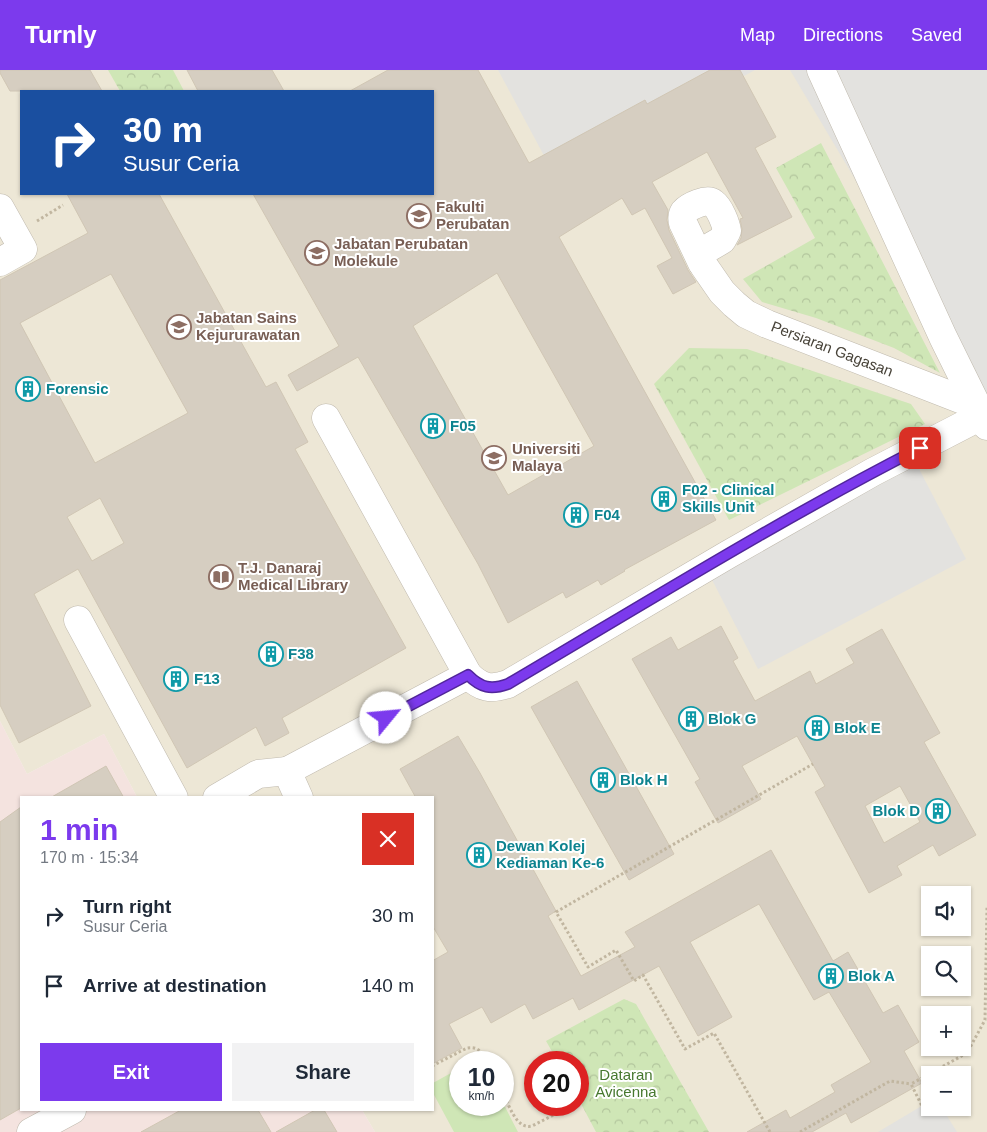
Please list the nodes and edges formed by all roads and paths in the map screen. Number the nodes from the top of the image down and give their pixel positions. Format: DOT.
graph roads {
  1 [pos="821,70"];
  2 [pos="64,205"];
  3 [pos="0,208"];
  4 [pos="15,234"];
  5 [pos="701,261"];
  6 [pos="0,262"];
  7 [pos="983,416"];
  8 [pos="326,418"];
  9 [pos="78,620"];
  10 [pos="468,675"];
  11 [pos="813,764"];
  12 [pos="287,771"];
  13 [pos="173,796"];
  14 [pos="220,796"];
  15 [pos="298,796"];
  16 [pos="987,907"];
  17 [pos="461,1051"];
  18 [pos="479,1051"];
  19 [pos="449,1057"];
  20 [pos="434,1065"];
  21 [pos="911,1084"];
  22 [pos="921,1104"];
  23 [pos="70,1111"];
  24 [pos="514,1114"];
  25 [pos="552,1116"];
  26 [pos="31,1132"];
  27 [pos="770,1132"];
  28 [pos="800,1132"];
  1 -- 7 [label="lane"];
  2 -- 4 [label="path"];
  3 -- 4 [label="lane"];
  4 -- 6 [label="lane"];
  5 -- 7 [label="lane, Persiaran Gagasan"];
  7 -- 10 [label="lane"];
  8 -- 10 [label="lane"];
  9 -- 13 [label="lane"];
  10 -- 12 [label="lane"];
  11 -- 27 [label="path"];
  12 -- 14 [label="lane"];
  12 -- 15 [label="lane"];
  16 -- 21 [label="path"];
  17 -- 18 [label="path"];
  19 -- 20 [label="path"];
  21 -- 22 [label="path"];
  21 -- 28 [label="path"];
  23 -- 26 [label="lane"];
  24 -- 25 [label="path"];
}
